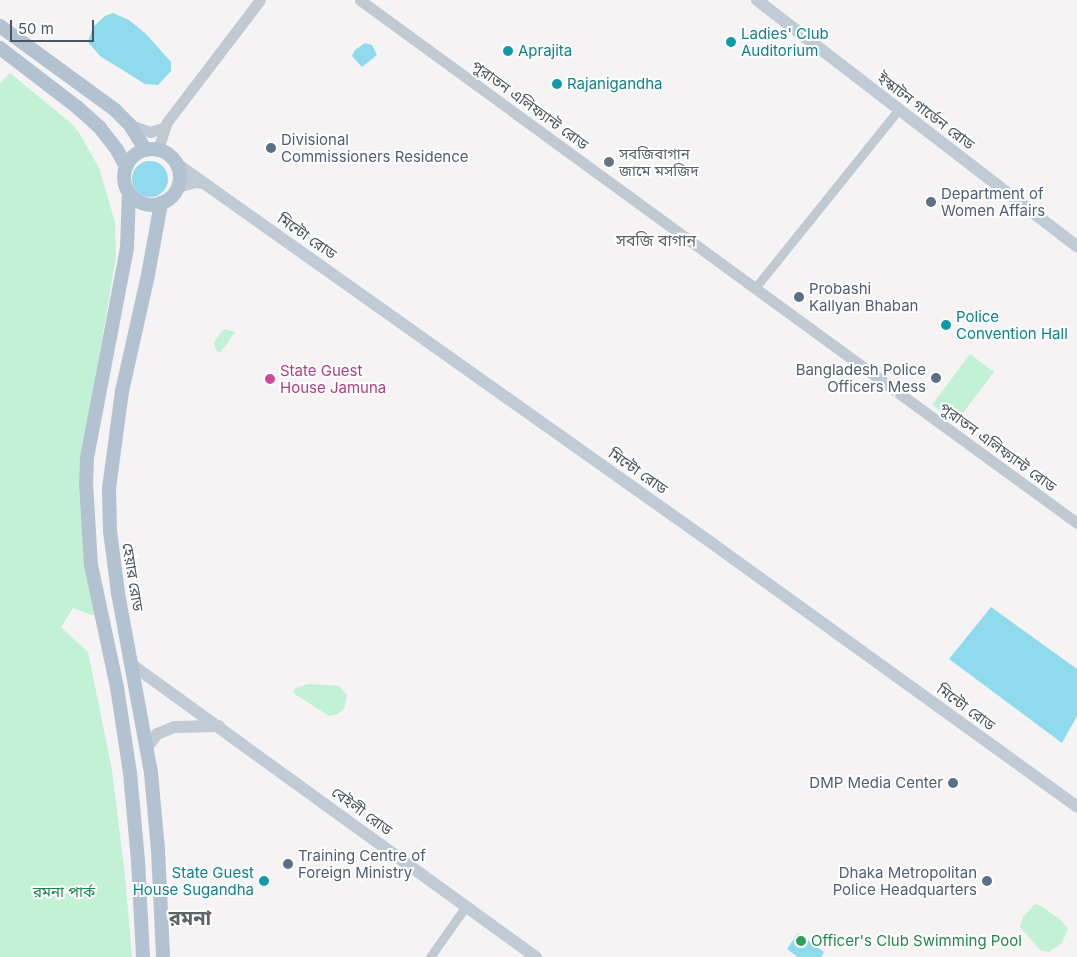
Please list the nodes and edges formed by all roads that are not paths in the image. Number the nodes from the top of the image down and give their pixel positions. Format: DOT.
graph roads {
  1 [pos="260,0"];
  2 [pos="360,0"];
  3 [pos="757,0"];
  4 [pos="0,26"];
  5 [pos="0,48"];
  6 [pos="898,110"];
  7 [pos="130,125"];
  8 [pos="165,127"];
  9 [pos="152,149"];
  10 [pos="177,164"];
  11 [pos="126,166"];
  12 [pos="204,183"];
  13 [pos="178,187"];
  14 [pos="129,193"];
  15 [pos="162,203"];
  16 [pos="1077,246"];
  17 [pos="755,288"];
  18 [pos="1077,523"];
  19 [pos="131,664"];
  20 [pos="218,726"];
  21 [pos="147,747"];
  22 [pos="1077,807"];
  23 [pos="466,906"];
  24 [pos="143,957"];
  25 [pos="163,957"];
  26 [pos="430,957"];
  27 [pos="536,957"];
  1 -- 8 [label="street"];
  2 -- 17 [label="street, পুরাতন এলিফ্যান্ট রোড"];
  3 -- 6 [label="main road, ইস্কাটন গার্ডেন রোড"];
  4 -- 7 [label="main road"];
  5 -- 11 [label="main road"];
  6 -- 16 [label="main road, ইস্কাটন গার্ডেন রোড"];
  6 -- 17 [label="street"];
  7 -- 8 [label="street"];
  7 -- 9 [label="main road"];
  8 -- 9 [label="street"];
  9 -- 10 [label="main road"];
  9 -- 11 [label="main road"];
  10 -- 12 [label="main road, মিন্টো রোড"];
  10 -- 13 [label="main road"];
  11 -- 14 [label="main road"];
  12 -- 13 [label="main road"];
  12 -- 22 [label="main road, মিন্টো রোড"];
  13 -- 15 [label="main road"];
  14 -- 15 [label="main road"];
  14 -- 24 [label="main road"];
  15 -- 19 [label="main road, হেয়ার রোড"];
  17 -- 18 [label="street, পুরাতন এলিফ্যান্ট রোড"];
  19 -- 20 [label="main road, বেইলী রোড"];
  19 -- 21 [label="main road, হেয়ার রোড"];
  20 -- 21 [label="main road"];
  20 -- 23 [label="main road, বেইলী রোড"];
  21 -- 25 [label="main road, হেয়ার রোড"];
  23 -- 26 [label="street"];
  23 -- 27 [label="main road, বেইলী রোড"];
}
